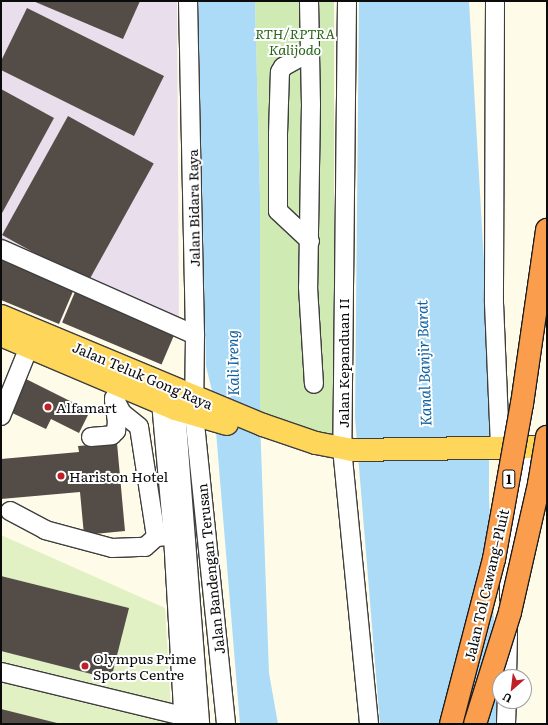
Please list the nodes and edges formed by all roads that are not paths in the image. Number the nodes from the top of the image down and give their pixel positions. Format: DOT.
graph roads {
  1 [pos="188,1"];
  2 [pos="309,1"];
  3 [pos="347,1"];
  4 [pos="495,1"];
  5 [pos="310,52"];
  6 [pos="547,230"];
  7 [pos="310,241"];
  8 [pos="1,249"];
  9 [pos="1,316"];
  10 [pos="195,334"];
  11 [pos="1,335"];
  12 [pos="29,347"];
  13 [pos="314,384"];
  14 [pos="117,391"];
  15 [pos="186,402"];
  16 [pos="1,416"];
  17 [pos="91,437"];
  18 [pos="494,452"];
  19 [pos="536,452"];
  20 [pos="348,456"];
  21 [pos="10,512"];
  22 [pos="171,536"];
  23 [pos="507,669"];
  24 [pos="1,672"];
  25 [pos="507,709"];
  26 [pos="191,720"];
  27 [pos="226,724"];
  28 [pos="369,724"];
  29 [pos="451,724"];
  30 [pos="475,724"];
  31 [pos="506,724"];
  1 -- 10 [label="street, Jalan Bidara Raya"];
  2 -- 5 [label="street"];
  3 -- 20 [label="street, Jalan Kepanduan II"];
  4 -- 18 [label="street"];
  5 -- 7 [label="street"];
  5 -- 7 [label="street"];
  6 -- 29 [label="highway, Jalan Tol Cawang–Pluit / 1, bridge"];
  7 -- 13 [label="street"];
  8 -- 10 [label="street"];
  9 -- 15 [label="main road, Jalan Teluk Gong Raya"];
  10 -- 15 [label="street, Jalan Bidara Raya"];
  11 -- 12 [label="main road, Jalan Teluk Gong Raya"];
  12 -- 14 [label="main road, Jalan Teluk Gong Raya"];
  12 -- 16 [label="street"];
  14 -- 15 [label="main road, Jalan Teluk Gong Raya"];
  14 -- 17 [label="street"];
  14 -- 22 [label="street"];
  15 -- 20 [label="main road, Jalan Teluk Gong Raya"];
  15 -- 22 [label="street"];
  15 -- 27 [label="street, Jalan Bandengan Terusan"];
  18 -- 19 [label="main road, Jalan Teluk Gong Raya"];
  18 -- 20 [label="main road, Jalan Teluk Gong Raya"];
  19 -- 23 [label="street"];
  19 -- 30 [label="highway, Jalan Tol Cawang–Pluit / 1, bridge"];
  20 -- 28 [label="street, Jalan Kepanduan II"];
  21 -- 22 [label="street"];
  22 -- 26 [label="street"];
  24 -- 26 [label="street"];
  25 -- 31 [label="street"];
}
